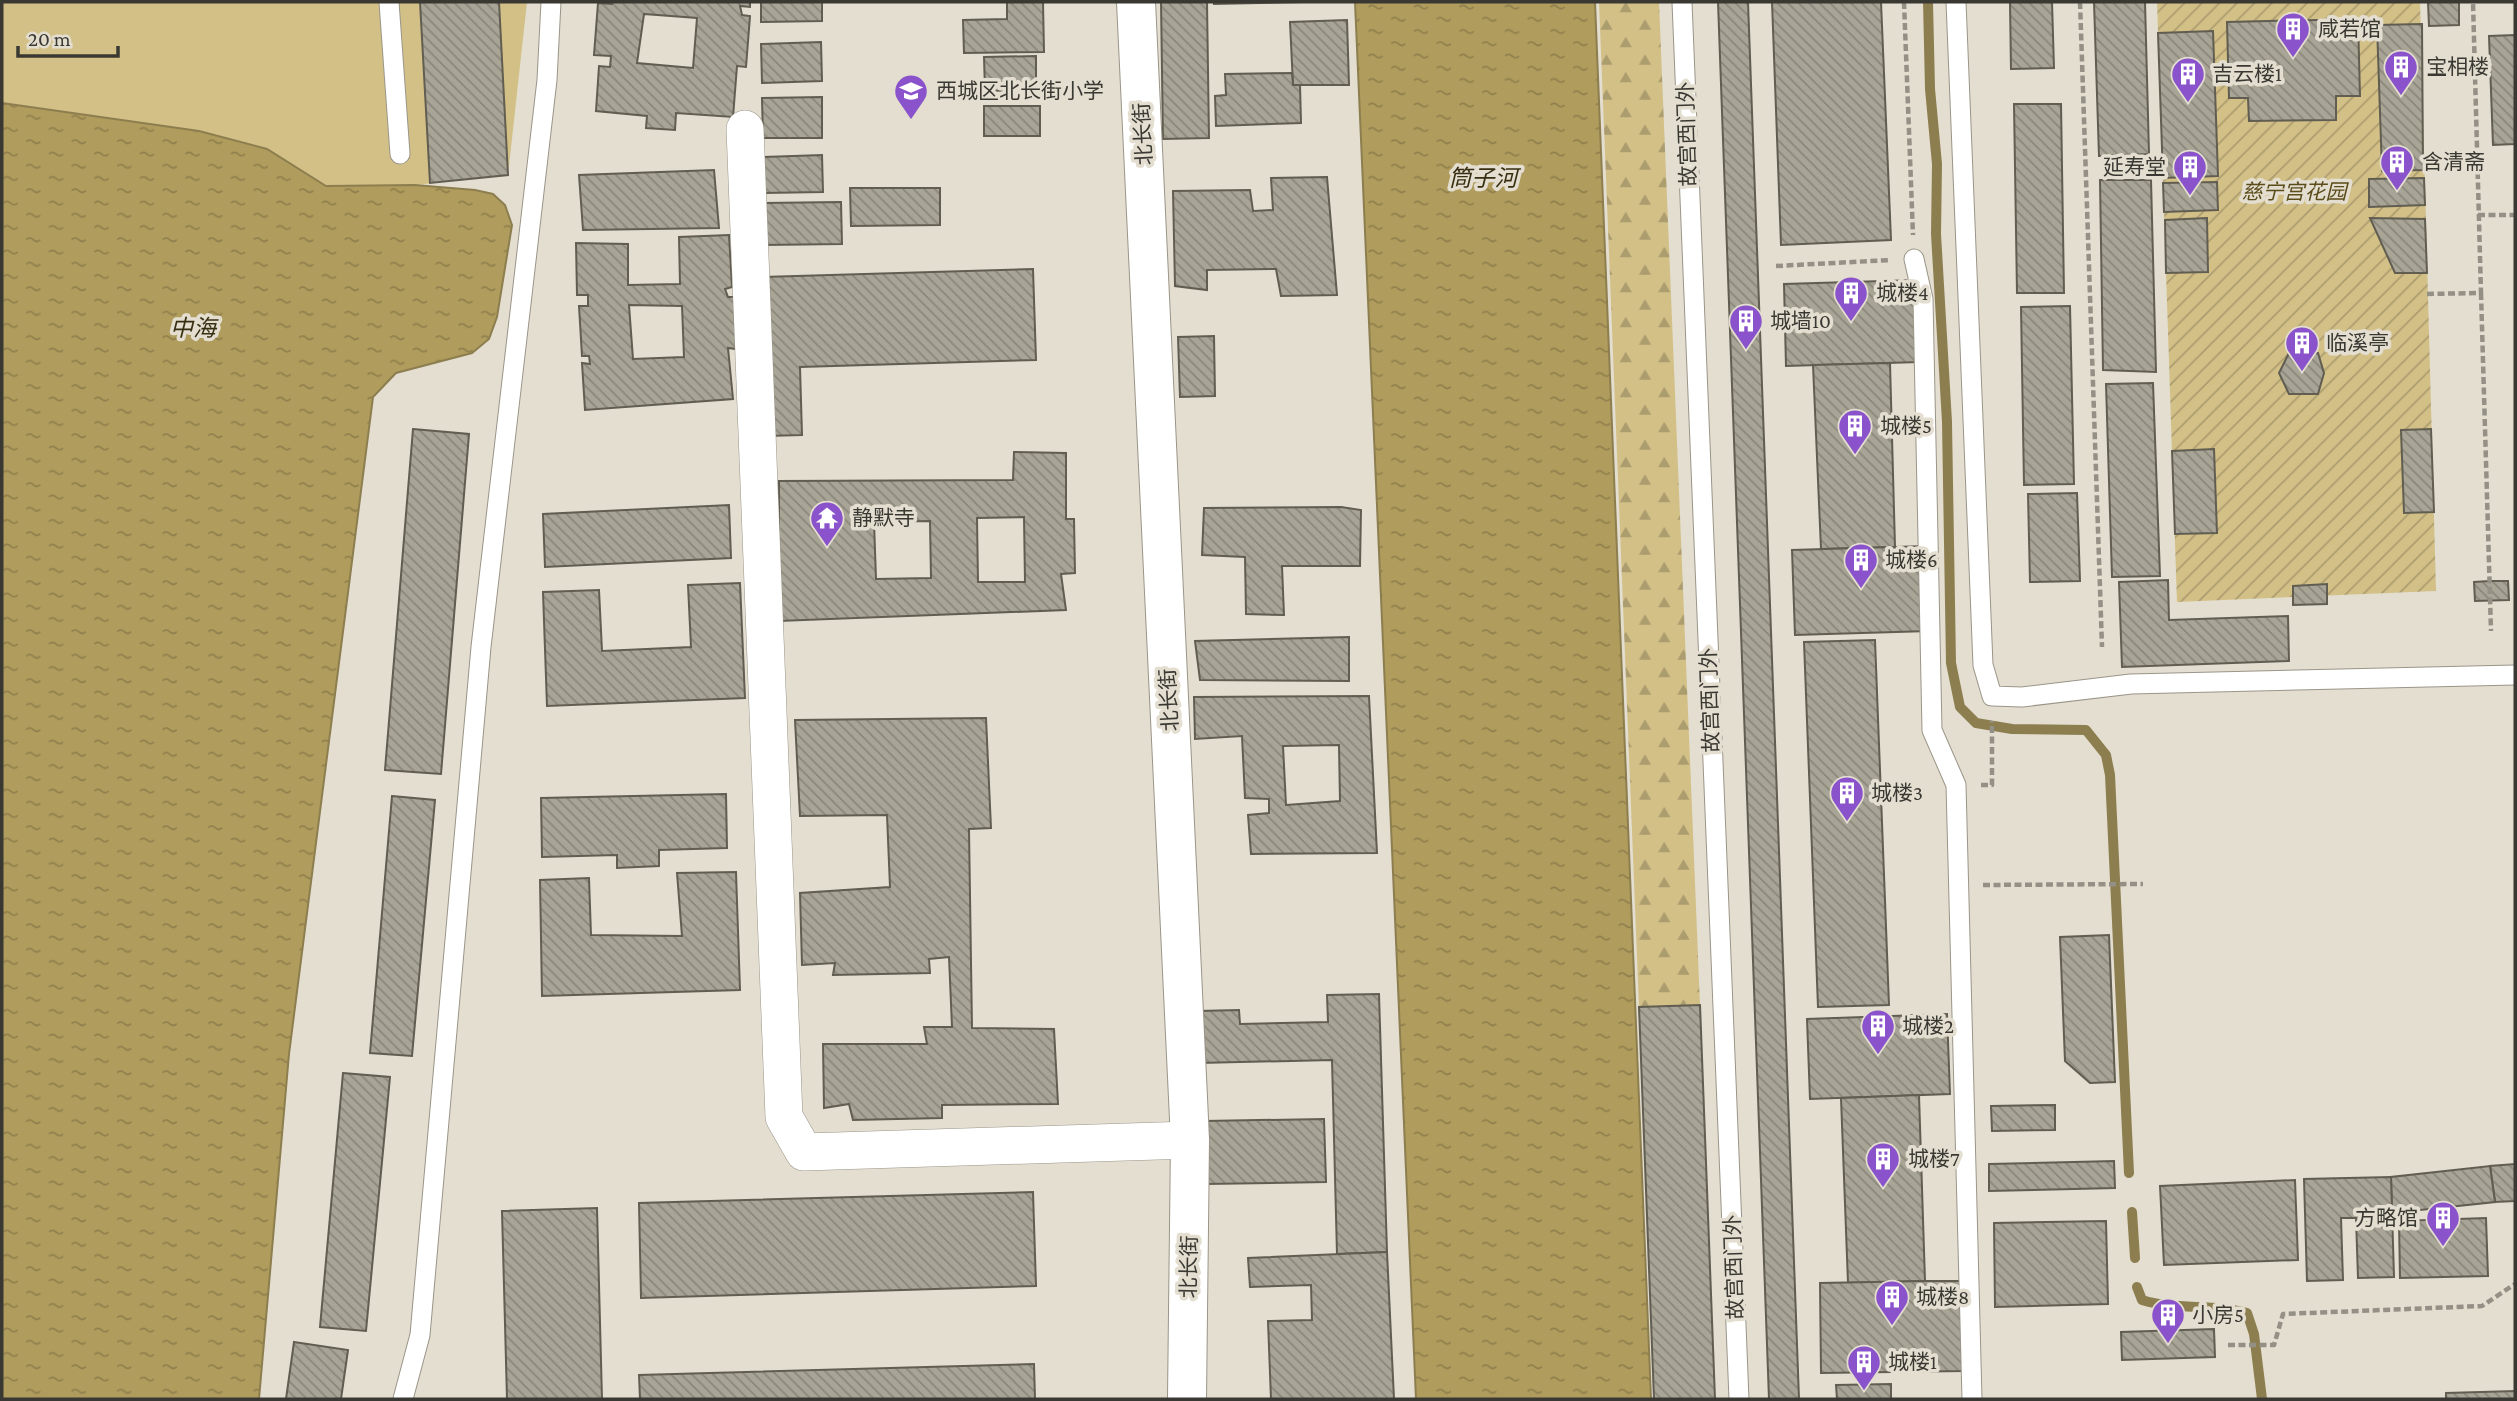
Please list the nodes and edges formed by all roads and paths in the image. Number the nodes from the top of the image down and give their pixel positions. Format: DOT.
graph roads {
  1 [pos="390,2"];
  2 [pos="551,2"];
  3 [pos="1136,2"];
  4 [pos="1682,2"];
  5 [pos="1904,2"];
  6 [pos="1956,2"];
  7 [pos="2080,2"];
  8 [pos="2473,2"];
  9 [pos="745,129"];
  10 [pos="400,154"];
  11 [pos="2478,215"];
  12 [pos="2515,215"];
  13 [pos="1914,259"];
  14 [pos="1776,265"];
  15 [pos="2480,293"];
  16 [pos="2427,294"];
  17 [pos="2491,631"];
  18 [pos="2102,647"];
  19 [pos="2515,675"];
  20 [pos="1992,696"];
  21 [pos="1991,770"];
  22 [pos="2143,884"];
  23 [pos="1959,886"];
  24 [pos="1190,1140"];
  25 [pos="2515,1284"];
  26 [pos="2228,1345"];
  27 [pos="403,1399"];
  28 [pos="1187,1399"];
  29 [pos="1739,1399"];
  30 [pos="1972,1399"];
  1 -- 10 [label="lane"];
  2 -- 27 [label="lane"];
  3 -- 24 [label="street, 北长街"];
  4 -- 29 [label="lane, 故宫西门外"];
  5 -- 13 [label="path"];
  6 -- 20 [label="lane"];
  7 -- 18 [label="path"];
  8 -- 11 [label="path"];
  9 -- 24 [label="street"];
  11 -- 12 [label="path"];
  11 -- 15 [label="path"];
  13 -- 14 [label="path"];
  13 -- 23 [label="lane"];
  15 -- 16 [label="path"];
  15 -- 17 [label="path"];
  19 -- 20 [label="lane"];
  20 -- 21 [label="path"];
  22 -- 23 [label="path"];
  23 -- 30 [label="lane"];
  24 -- 28 [label="street, 北长街"];
  25 -- 26 [label="path"];
}
